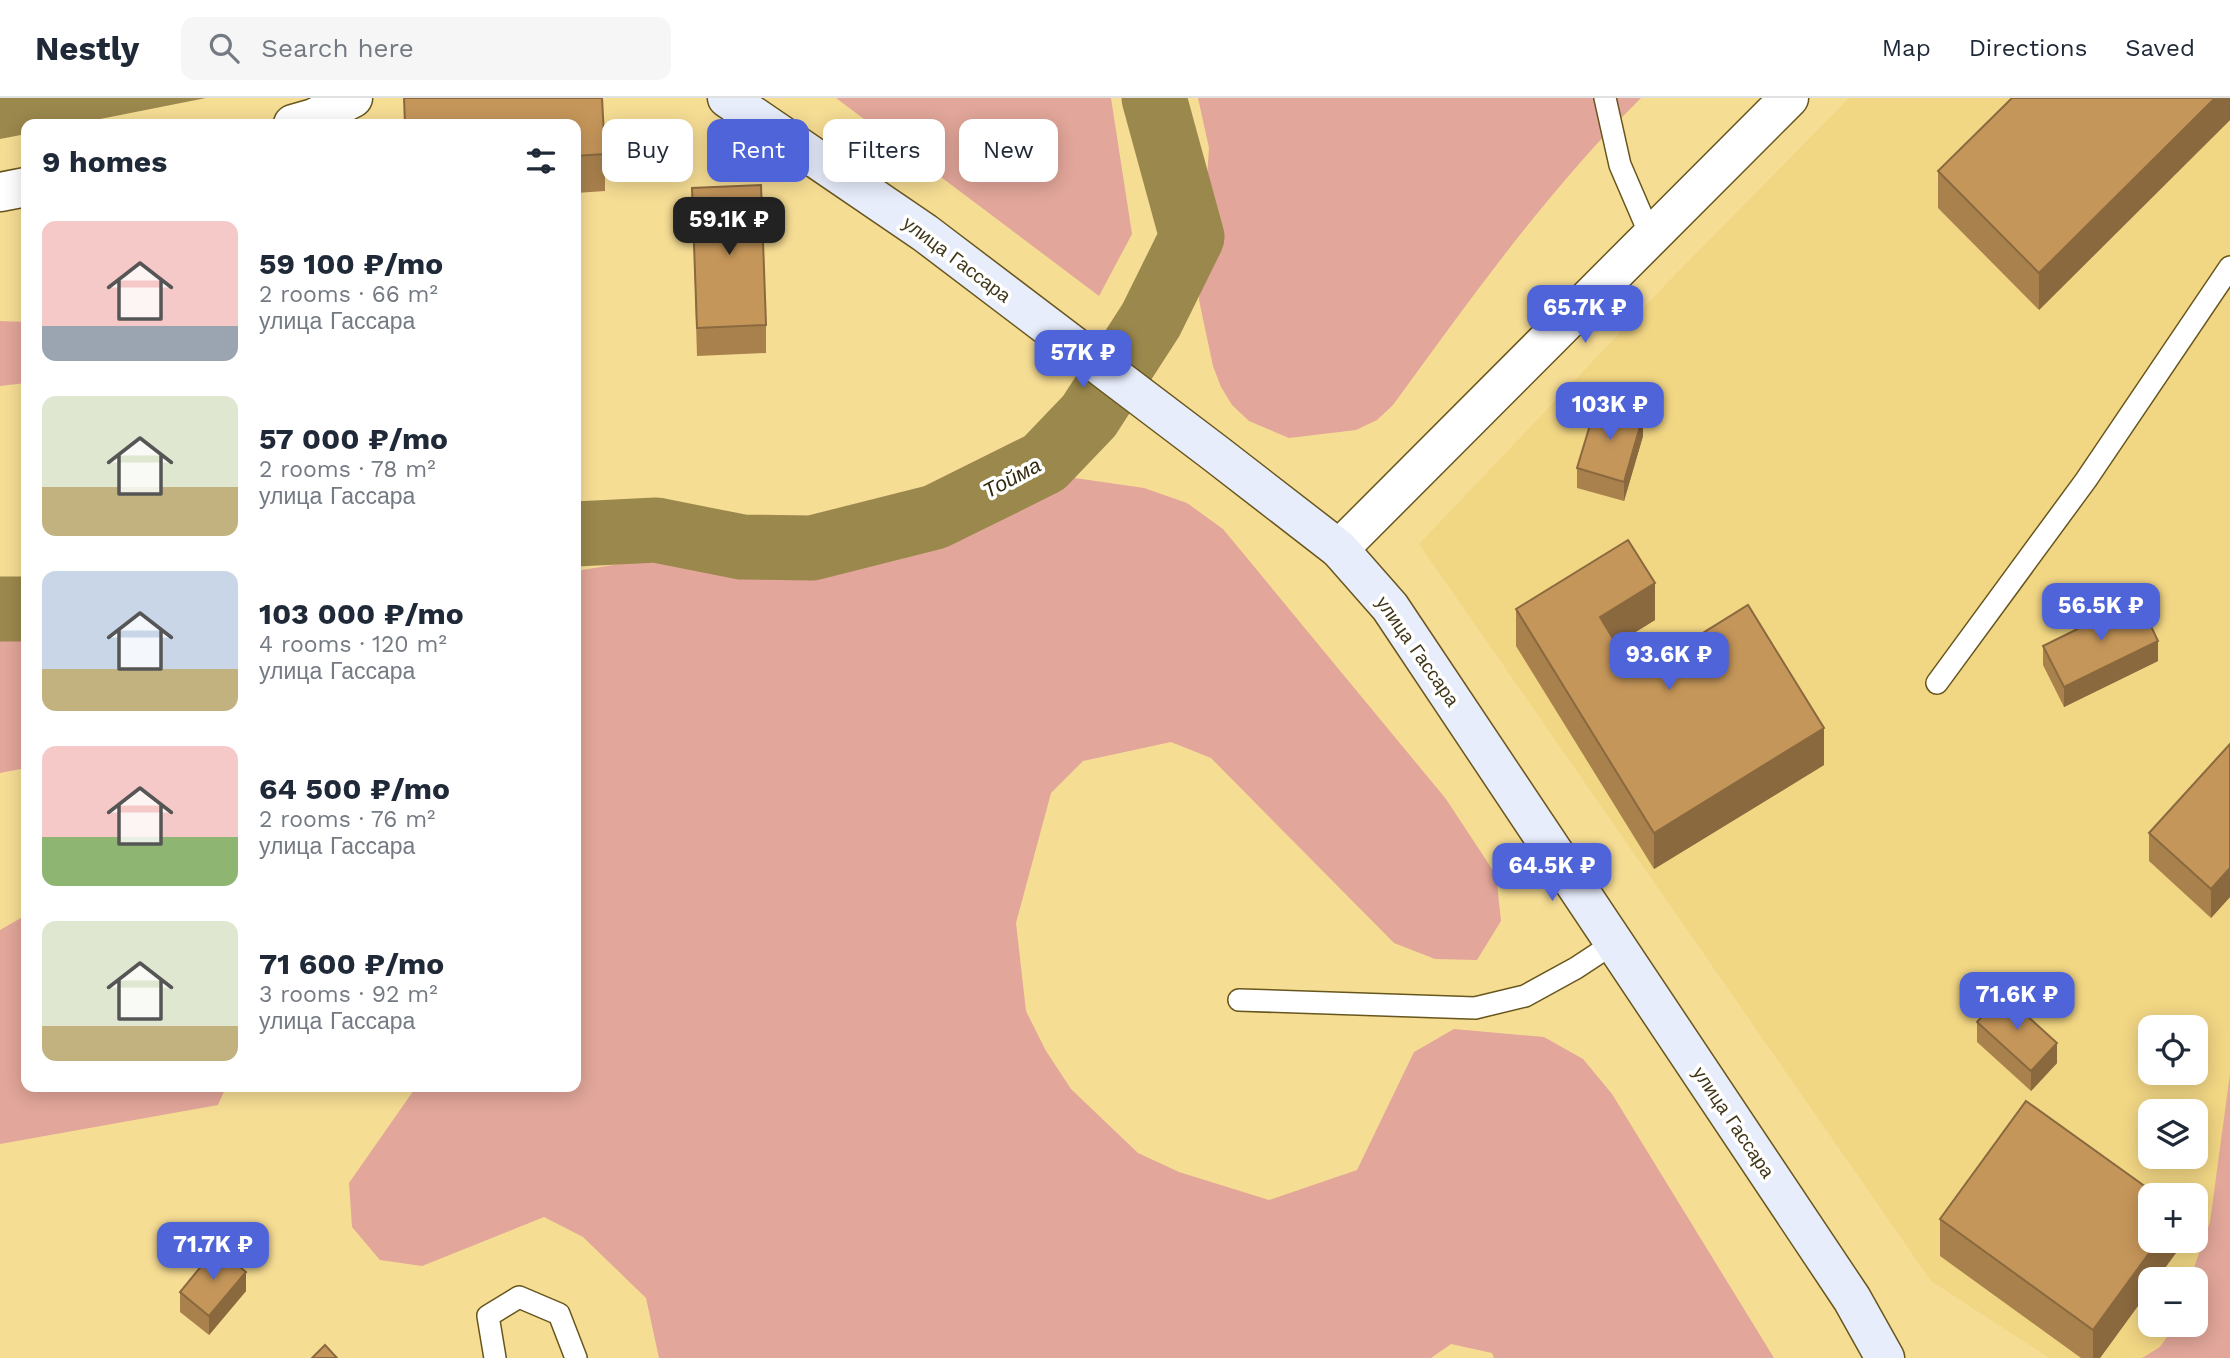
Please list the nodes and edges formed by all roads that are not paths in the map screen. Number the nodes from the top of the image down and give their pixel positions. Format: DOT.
graph roads {
  1 [pos="353,98"];
  2 [pos="727,98"];
  3 [pos="1605,98"];
  4 [pos="1789,98"];
  5 [pos="310,119"];
  6 [pos="21,188"];
  7 [pos="0,192"];
  8 [pos="1651,236"];
  9 [pos="2230,267"];
  10 [pos="1339,549"];
  11 [pos="1937,683"];
  12 [pos="1615,943"];
  13 [pos="1239,1000"];
  14 [pos="495,1358"];
  15 [pos="576,1358"];
  16 [pos="1885,1358"];
  1 -- 5 [label="street"];
  2 -- 10 [label="main road, улица Гассара"];
  3 -- 8 [label="lane"];
  4 -- 8 [label="street"];
  6 -- 7 [label="street"];
  8 -- 10 [label="street"];
  9 -- 11 [label="lane"];
  10 -- 12 [label="main road, улица Гассара"];
  12 -- 13 [label="lane"];
  12 -- 16 [label="main road, улица Гассара"];
  14 -- 15 [label="lane"];
}
